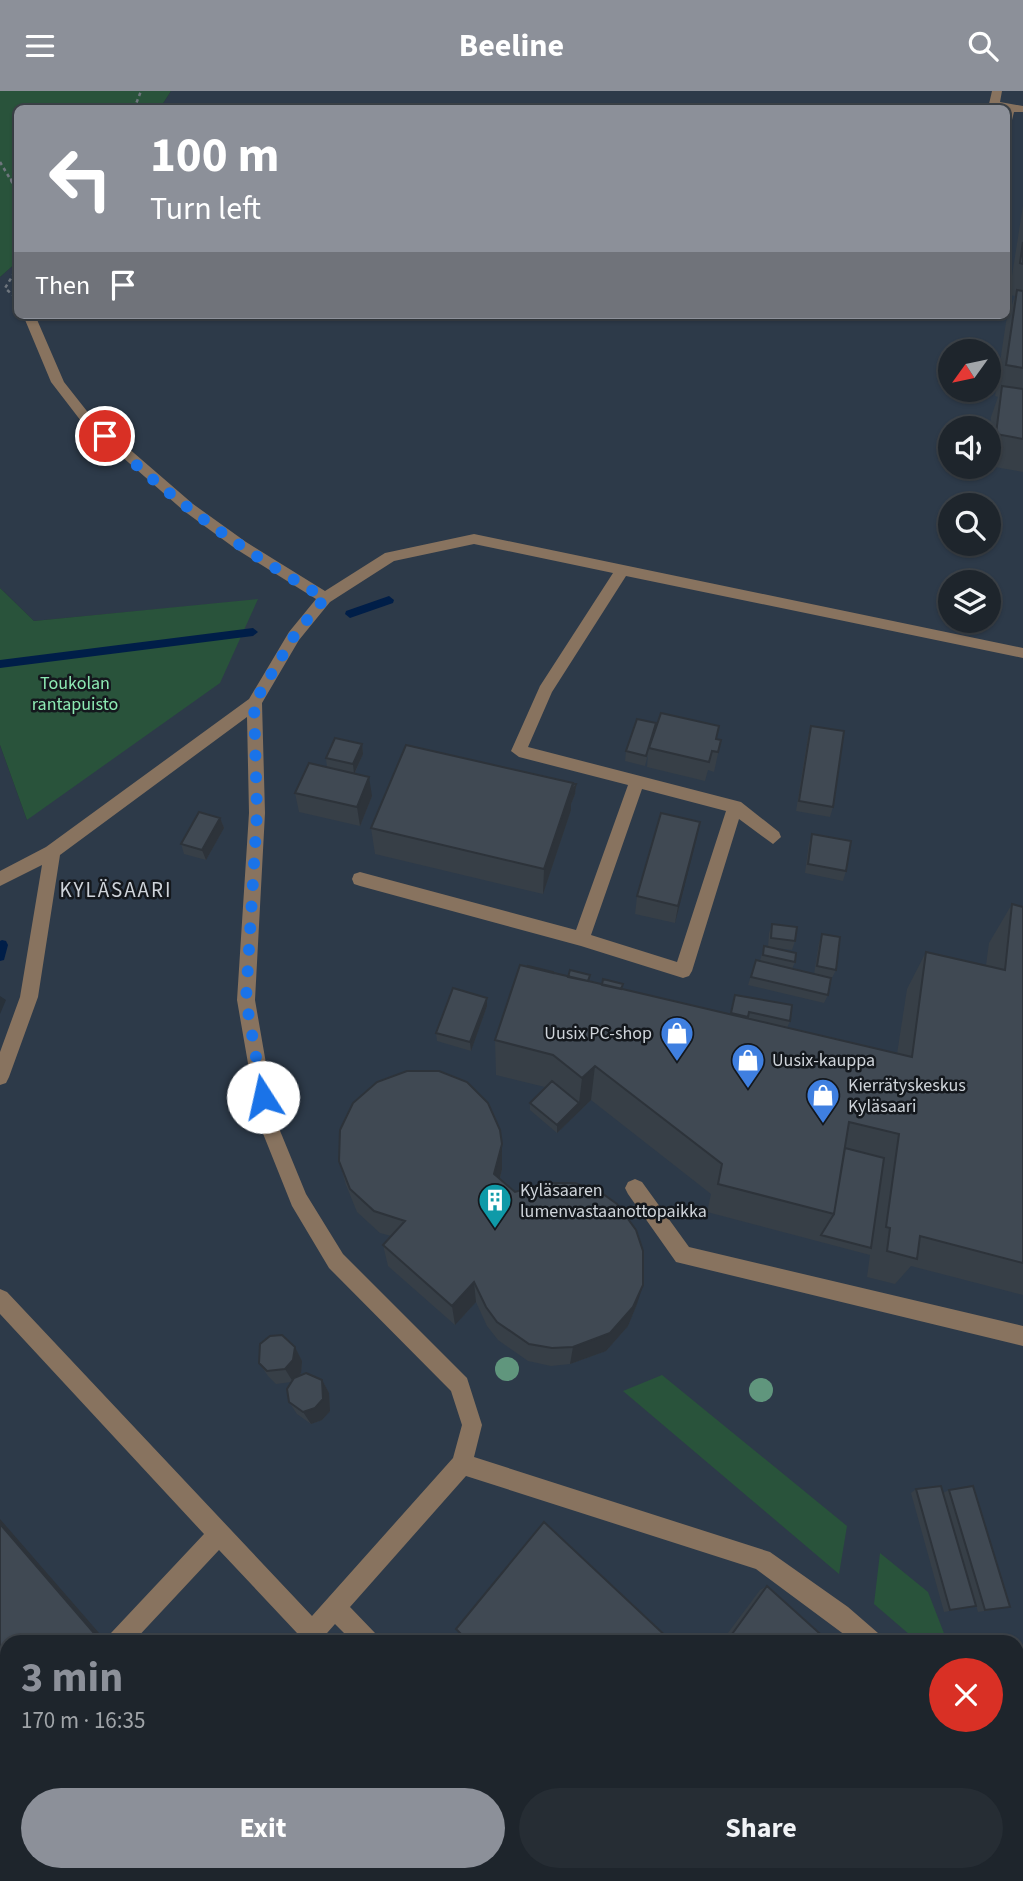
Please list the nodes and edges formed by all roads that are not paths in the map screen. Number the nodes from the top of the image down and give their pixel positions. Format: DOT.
graph roads {
  1 [pos="31,319"];
  2 [pos="622,570"];
  3 [pos="325,598"];
  4 [pos="1023,653"];
  5 [pos="254,703"];
  6 [pos="636,784"];
  7 [pos="735,807"];
  8 [pos="773,838"];
  9 [pos="52,852"];
  10 [pos="0,879"];
  11 [pos="360,879"];
  12 [pos="581,939"];
  13 [pos="0,1077"];
  14 [pos="635,1188"];
  15 [pos="0,1299"];
  16 [pos="1023,1336"];
  17 [pos="462,1464"];
  18 [pos="220,1532"];
  19 [pos="334,1607"];
  20 [pos="125,1635"];
  21 [pos="307,1635"];
  22 [pos="311,1635"];
  23 [pos="362,1635"];
  24 [pos="863,1635"];
  1 -- 3 [label="lane"];
  2 -- 3 [label="lane"];
  2 -- 4 [label="lane"];
  2 -- 6 [label="lane"];
  3 -- 5 [label="lane"];
  5 -- 9 [label="lane"];
  5 -- 17 [label="lane"];
  6 -- 7 [label="lane"];
  6 -- 12 [label="lane"];
  7 -- 8 [label="lane"];
  7 -- 12 [label="lane"];
  9 -- 10 [label="lane"];
  9 -- 13 [label="lane"];
  11 -- 12 [label="lane"];
  14 -- 16 [label="lane"];
  15 -- 18 [label="lane"];
  17 -- 19 [label="lane"];
  17 -- 24 [label="lane"];
  18 -- 20 [label="lane"];
  18 -- 21 [label="lane"];
  19 -- 22 [label="lane"];
  19 -- 23 [label="lane"];
}
